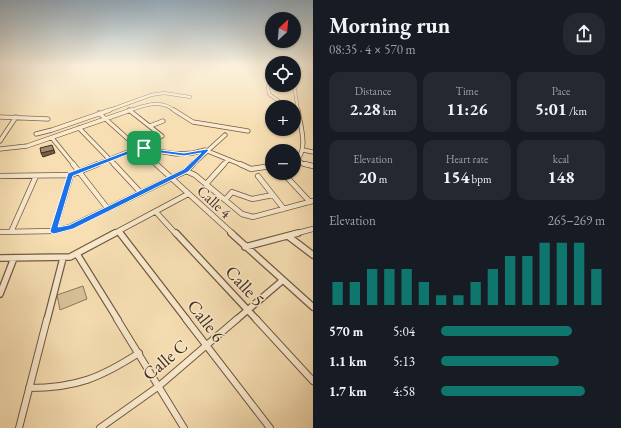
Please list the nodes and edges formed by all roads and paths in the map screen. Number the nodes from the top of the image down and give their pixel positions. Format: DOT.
graph roads {
  1 [pos="269,92"];
  2 [pos="190,98"];
  3 [pos="277,100"];
  4 [pos="129,110"];
  5 [pos="99,113"];
  6 [pos="16,116"];
  7 [pos="0,117"];
  8 [pos="48,118"];
  9 [pos="105,119"];
  10 [pos="163,121"];
  11 [pos="150,126"];
  12 [pos="79,128"];
  13 [pos="301,129"];
  14 [pos="248,131"];
  15 [pos="36,134"];
  16 [pos="225,135"];
  17 [pos="52,138"];
  18 [pos="0,141"];
  19 [pos="138,148"];
  20 [pos="0,150"];
  21 [pos="207,150"];
  22 [pos="303,150"];
  23 [pos="313,152"];
  24 [pos="301,153"];
  25 [pos="110,160"];
  26 [pos="228,160"];
  27 [pos="301,163"];
  28 [pos="313,166"];
  29 [pos="265,167"];
  30 [pos="186,171"];
  31 [pos="77,173"];
  32 [pos="70,175"];
  33 [pos="0,176"];
  34 [pos="36,176"];
  35 [pos="258,176"];
  36 [pos="171,178"];
  37 [pos="290,180"];
  38 [pos="206,184"];
  39 [pos="141,193"];
  40 [pos="188,194"];
  41 [pos="273,195"];
  42 [pos="225,200"];
  43 [pos="311,201"];
  44 [pos="284,209"];
  45 [pos="108,210"];
  46 [pos="156,212"];
  47 [pos="313,229"];
  48 [pos="54,231"];
  49 [pos="0,232"];
  50 [pos="12,232"];
  51 [pos="119,232"];
  52 [pos="288,236"];
  53 [pos="245,247"];
  54 [pos="77,254"];
  55 [pos="313,255"];
  56 [pos="0,258"];
  57 [pos="14,258"];
  58 [pos="62,258"];
  59 [pos="283,280"];
  60 [pos="0,294"];
  61 [pos="313,308"];
  62 [pos="248,311"];
  63 [pos="206,345"];
  64 [pos="139,353"];
  65 [pos="313,381"];
  66 [pos="159,386"];
  67 [pos="29,388"];
  68 [pos="19,428"];
  69 [pos="100,428"];
  70 [pos="184,428"];
  71 [pos="270,428"];
  1 -- 3 [label="street"];
  2 -- 5 [label="street"];
  4 -- 9 [label="street"];
  4 -- 11 [label="street"];
  4 -- 14 [label="street"];
  5 -- 9 [label="street, Calle 4"];
  5 -- 15 [label="street"];
  6 -- 7 [label="street"];
  6 -- 8 [label="street"];
  6 -- 18 [label="street"];
  9 -- 12 [label="street"];
  9 -- 19 [label="street, Calle 4"];
  10 -- 11 [label="street"];
  11 -- 19 [label="street"];
  12 -- 17 [label="street"];
  12 -- 25 [label="street"];
  13 -- 22 [label="street"];
  16 -- 21 [label="street"];
  17 -- 20 [label="street"];
  17 -- 31 [label="street"];
  19 -- 21 [label="street"];
  19 -- 25 [label="street"];
  19 -- 36 [label="street, Calle 4"];
  21 -- 26 [label="street"];
  21 -- 30 [label="street"];
  22 -- 23 [label="street"];
  22 -- 24 [label="street"];
  25 -- 31 [label="street"];
  25 -- 39 [label="street"];
  26 -- 29 [label="street"];
  26 -- 38 [label="street"];
  27 -- 28 [label="street"];
  30 -- 36 [label="street"];
  30 -- 38 [label="street"];
  31 -- 32 [label="street"];
  31 -- 45 [label="street"];
  32 -- 34 [label="street"];
  32 -- 48 [label="street"];
  33 -- 34 [label="street"];
  34 -- 50 [label="street"];
  35 -- 41 [label="street"];
  36 -- 39 [label="street"];
  36 -- 40 [label="street, Calle 4"];
  37 -- 43 [label="street"];
  38 -- 42 [label="street"];
  39 -- 45 [label="street"];
  40 -- 46 [label="street"];
  40 -- 53 [label="street, Calle 4"];
  41 -- 42 [label="street"];
  41 -- 44 [label="street"];
  42 -- 44 [label="street"];
  43 -- 44 [label="street"];
  45 -- 48 [label="street"];
  46 -- 51 [label="street"];
  46 -- 62 [label="street, Calle 5"];
  47 -- 52 [label="street"];
  48 -- 50 [label="street"];
  49 -- 50 [label="street"];
  51 -- 54 [label="street"];
  51 -- 63 [label="street, Calle 6"];
  52 -- 53 [label="street"];
  52 -- 55 [label="street"];
  53 -- 59 [label="street, Calle 4"];
  54 -- 58 [label="street"];
  54 -- 64 [label="street"];
  56 -- 57 [label="street"];
  57 -- 58 [label="street"];
  57 -- 60 [label="street"];
  58 -- 67 [label="street"];
  59 -- 61 [label="street, Calle 4"];
  59 -- 62 [label="street, Calle C"];
  62 -- 63 [label="street, Calle C"];
  62 -- 65 [label="street, Calle 5"];
  63 -- 66 [label="street, Calle C"];
  63 -- 71 [label="street, Calle 6"];
  64 -- 66 [label="street"];
  64 -- 67 [label="street"];
  66 -- 69 [label="street, Calle C"];
  66 -- 70 [label="street"];
  67 -- 68 [label="street"];
}
